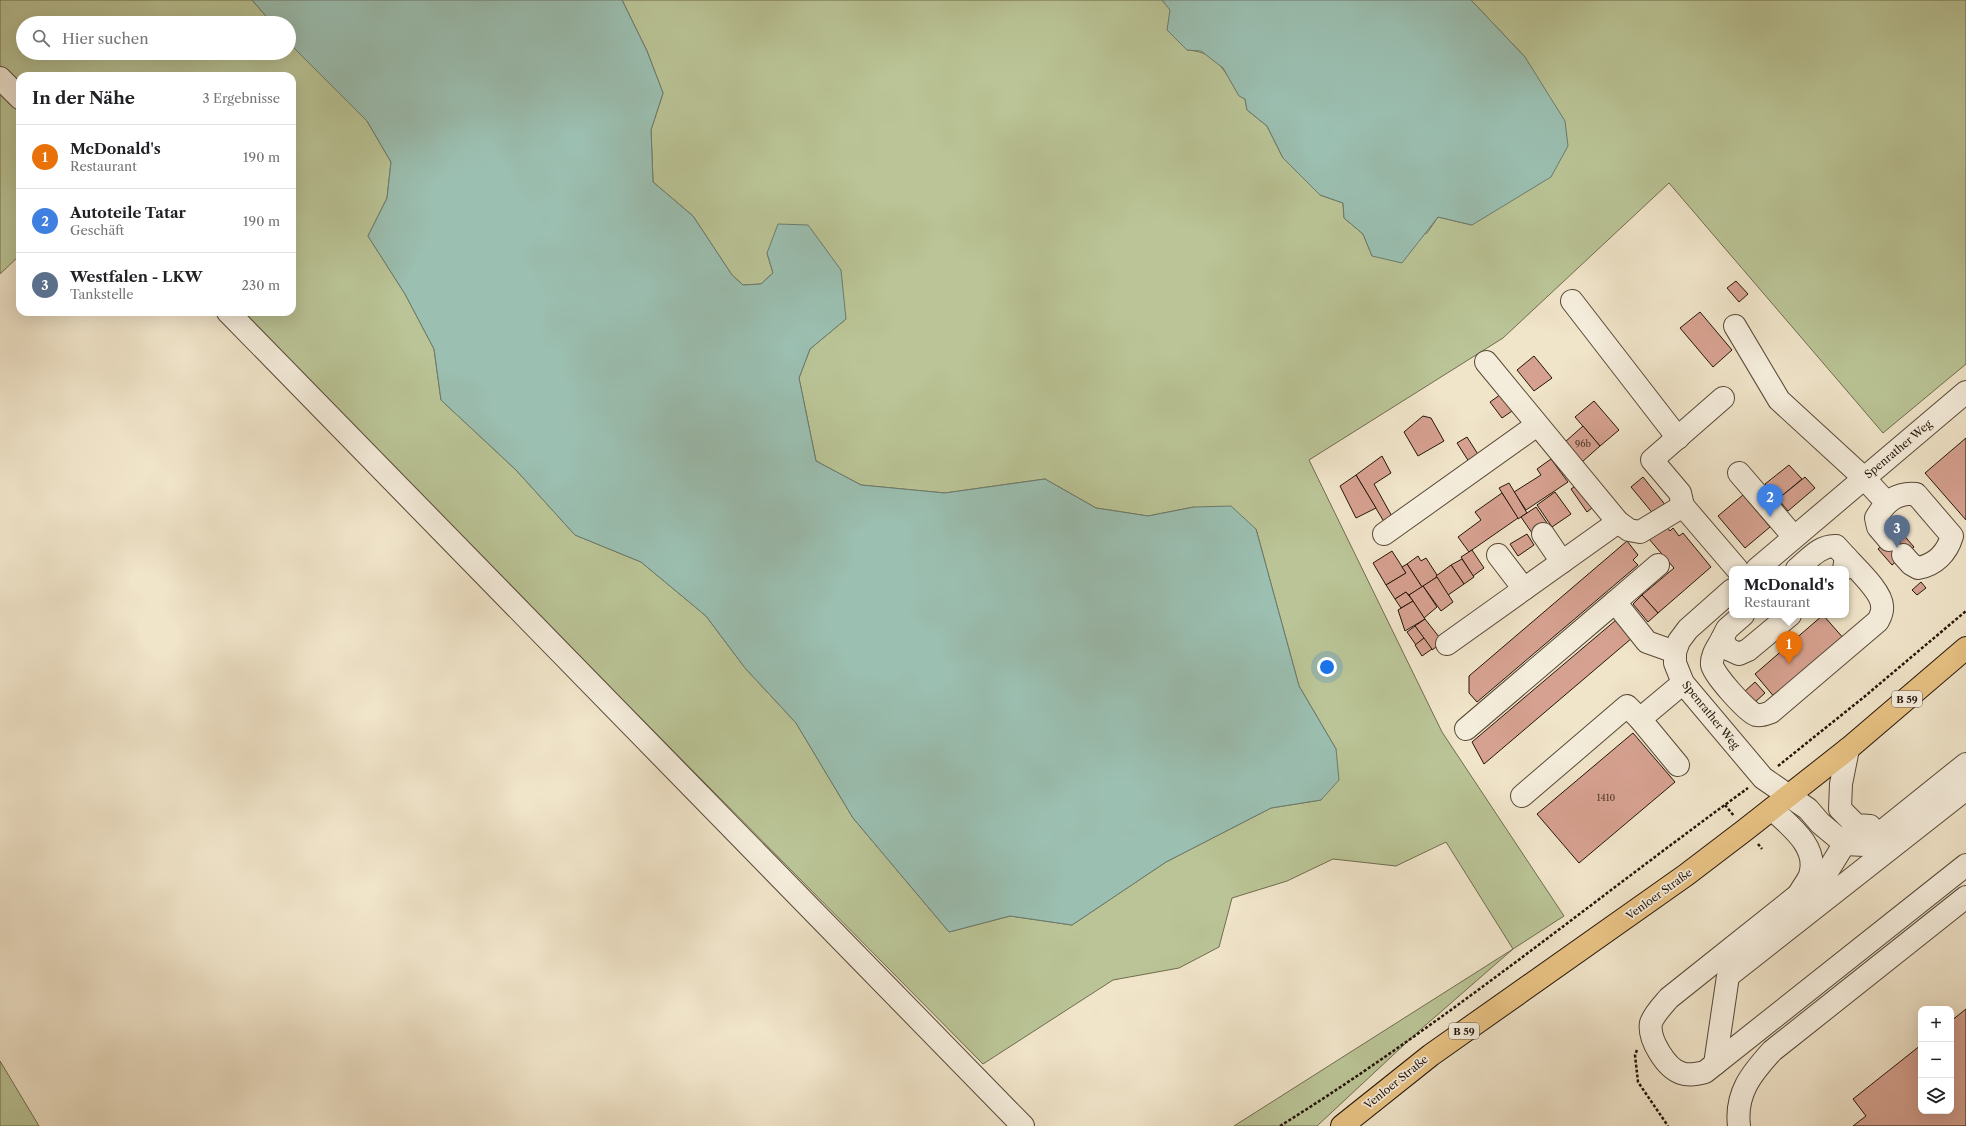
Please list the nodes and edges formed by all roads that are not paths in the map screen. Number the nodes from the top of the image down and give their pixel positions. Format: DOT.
graph roads {
  1 [pos="0,78"];
  2 [pos="16,94"];
  3 [pos="1572,301"];
  4 [pos="232,316"];
  5 [pos="1735,326"];
  6 [pos="1486,362"];
  7 [pos="1966,392"];
  8 [pos="1723,398"];
  9 [pos="1537,425"];
  10 [pos="1678,438"];
  11 [pos="1739,473"];
  12 [pos="1864,478"];
  13 [pos="1888,503"];
  14 [pos="1683,506"];
  15 [pos="1618,522"];
  16 [pos="1384,534"];
  17 [pos="1543,534"];
  18 [pos="1794,538"];
  19 [pos="1498,555"];
  20 [pos="1562,562"];
  21 [pos="1845,563"];
  22 [pos="1658,565"];
  23 [pos="1735,566"];
  24 [pos="1761,566"];
  25 [pos="1800,566"];
  26 [pos="1849,567"];
  27 [pos="1524,589"];
  28 [pos="1729,593"];
  29 [pos="1615,602"];
  30 [pos="1710,609"];
  31 [pos="1740,618"];
  32 [pos="1786,618"];
  33 [pos="1724,634"];
  34 [pos="1447,644"];
  35 [pos="1966,648"];
  36 [pos="1675,652"];
  37 [pos="1683,683"];
  38 [pos="1640,719"];
  39 [pos="1466,729"];
  40 [pos="1848,749"];
  41 [pos="1966,764"];
  42 [pos="1678,765"];
  43 [pos="1966,789"];
  44 [pos="1790,795"];
  45 [pos="1522,796"];
  46 [pos="1772,809"];
  47 [pos="1856,825"];
  48 [pos="1886,828"];
  49 [pos="1841,850"];
  50 [pos="1812,855"];
  51 [pos="1966,865"];
  52 [pos="1797,896"];
  53 [pos="1966,897"];
  54 [pos="1715,1064"];
  55 [pos="1022,1126"];
  56 [pos="1342,1126"];
  57 [pos="1739,1126"];
  1 -- 2 [label="street"];
  3 -- 10 [label="street"];
  4 -- 55 [label="street"];
  5 -- 12 [label="street"];
  6 -- 9 [label="street"];
  7 -- 12 [label="street, Spenrather Weg"];
  8 -- 10 [label="street"];
  9 -- 15 [label="street"];
  9 -- 16 [label="street"];
  10 -- 14 [label="street"];
  11 -- 18 [label="street"];
  12 -- 13 [label="street"];
  12 -- 18 [label="street, Spenrather Weg"];
  13 -- 13 [label="street"];
  14 -- 15 [label="street"];
  14 -- 23 [label="street"];
  15 -- 20 [label="street"];
  17 -- 20 [label="street"];
  18 -- 24 [label="street, Spenrather Weg"];
  19 -- 27 [label="street"];
  20 -- 27 [label="street"];
  21 -- 25 [label="street"];
  22 -- 29 [label="street"];
  26 -- 33 [label="street"];
  27 -- 34 [label="street"];
  28 -- 30 [label="street"];
  29 -- 36 [label="street"];
  29 -- 39 [label="street"];
  30 -- 33 [label="street"];
  30 -- 36 [label="street"];
  31 -- 33 [label="street"];
  32 -- 33 [label="street"];
  35 -- 40 [label="main road, Venloer Straße / B 59"];
  36 -- 37 [label="street, Spenrather Weg"];
  37 -- 38 [label="street"];
  37 -- 44 [label="street, Spenrather Weg"];
  38 -- 42 [label="street"];
  38 -- 45 [label="street"];
  40 -- 44 [label="main road, Venloer Straße / B 59"];
  40 -- 47 [label="street"];
  41 -- 48 [label="street"];
  43 -- 54 [label="street"];
  44 -- 46 [label="main road, Venloer Straße / B 59"];
  44 -- 49 [label="street, Spenrather Weg"];
  46 -- 50 [label="street"];
  46 -- 56 [label="main road, Venloer Straße / B 59"];
  47 -- 48 [label="street"];
  47 -- 49 [label="street"];
  48 -- 49 [label="street"];
  49 -- 50 [label="street"];
  49 -- 52 [label="street"];
  50 -- 52 [label="street"];
  51 -- 54 [label="street"];
  52 -- 54 [label="street"];
  53 -- 57 [label="street"];
}
